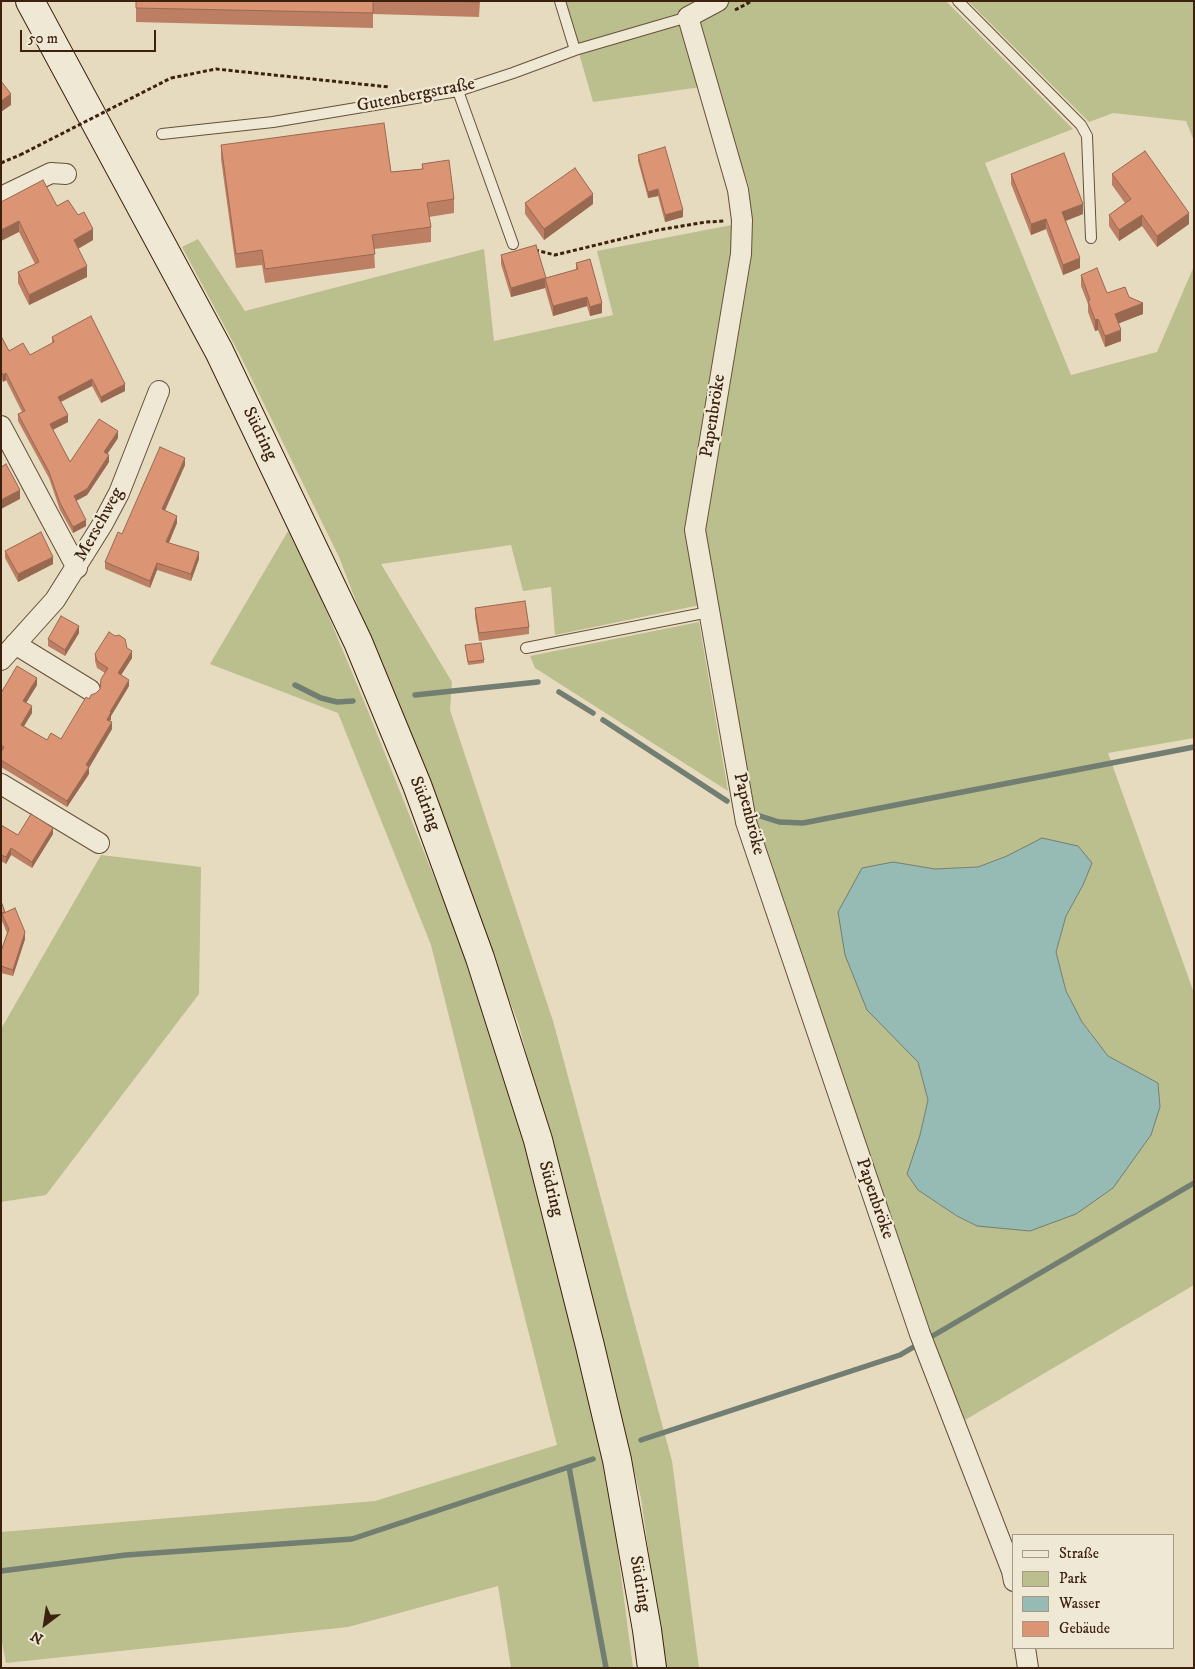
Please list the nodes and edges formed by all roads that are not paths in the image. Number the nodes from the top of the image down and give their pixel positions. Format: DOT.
graph roads {
  1 [pos="30,1"];
  2 [pos="560,1"];
  3 [pos="718,1"];
  4 [pos="958,1"];
  5 [pos="688,17"];
  6 [pos="575,50"];
  7 [pos="458,91"];
  8 [pos="162,134"];
  9 [pos="66,174"];
  10 [pos="1,197"];
  11 [pos="1091,238"];
  12 [pos="513,244"];
  13 [pos="159,391"];
  14 [pos="1,426"];
  15 [pos="77,568"];
  16 [pos="709,612"];
  17 [pos="15,644"];
  18 [pos="526,648"];
  19 [pos="1,660"];
  20 [pos="90,690"];
  21 [pos="1,784"];
  22 [pos="99,843"];
  23 [pos="1012,1571"];
  24 [pos="1025,1649"];
  25 [pos="652,1668"];
  26 [pos="1028,1668"];
  1 -- 25 [label="main road, Südring"];
  2 -- 6 [label="lane"];
  3 -- 5 [label="street, Gutenbergstraße"];
  4 -- 11 [label="lane"];
  5 -- 6 [label="lane, Gutenbergstraße"];
  5 -- 16 [label="street, Papenbröke"];
  6 -- 7 [label="lane, Gutenbergstraße"];
  7 -- 8 [label="lane, Gutenbergstraße"];
  7 -- 12 [label="lane"];
  9 -- 10 [label="street"];
  13 -- 15 [label="street, Merschweg"];
  14 -- 15 [label="street"];
  15 -- 17 [label="street, Merschweg"];
  16 -- 18 [label="lane"];
  16 -- 23 [label="street, Papenbröke"];
  17 -- 19 [label="street, Merschweg"];
  17 -- 20 [label="street"];
  21 -- 22 [label="street"];
  24 -- 26 [label="street"];
}
